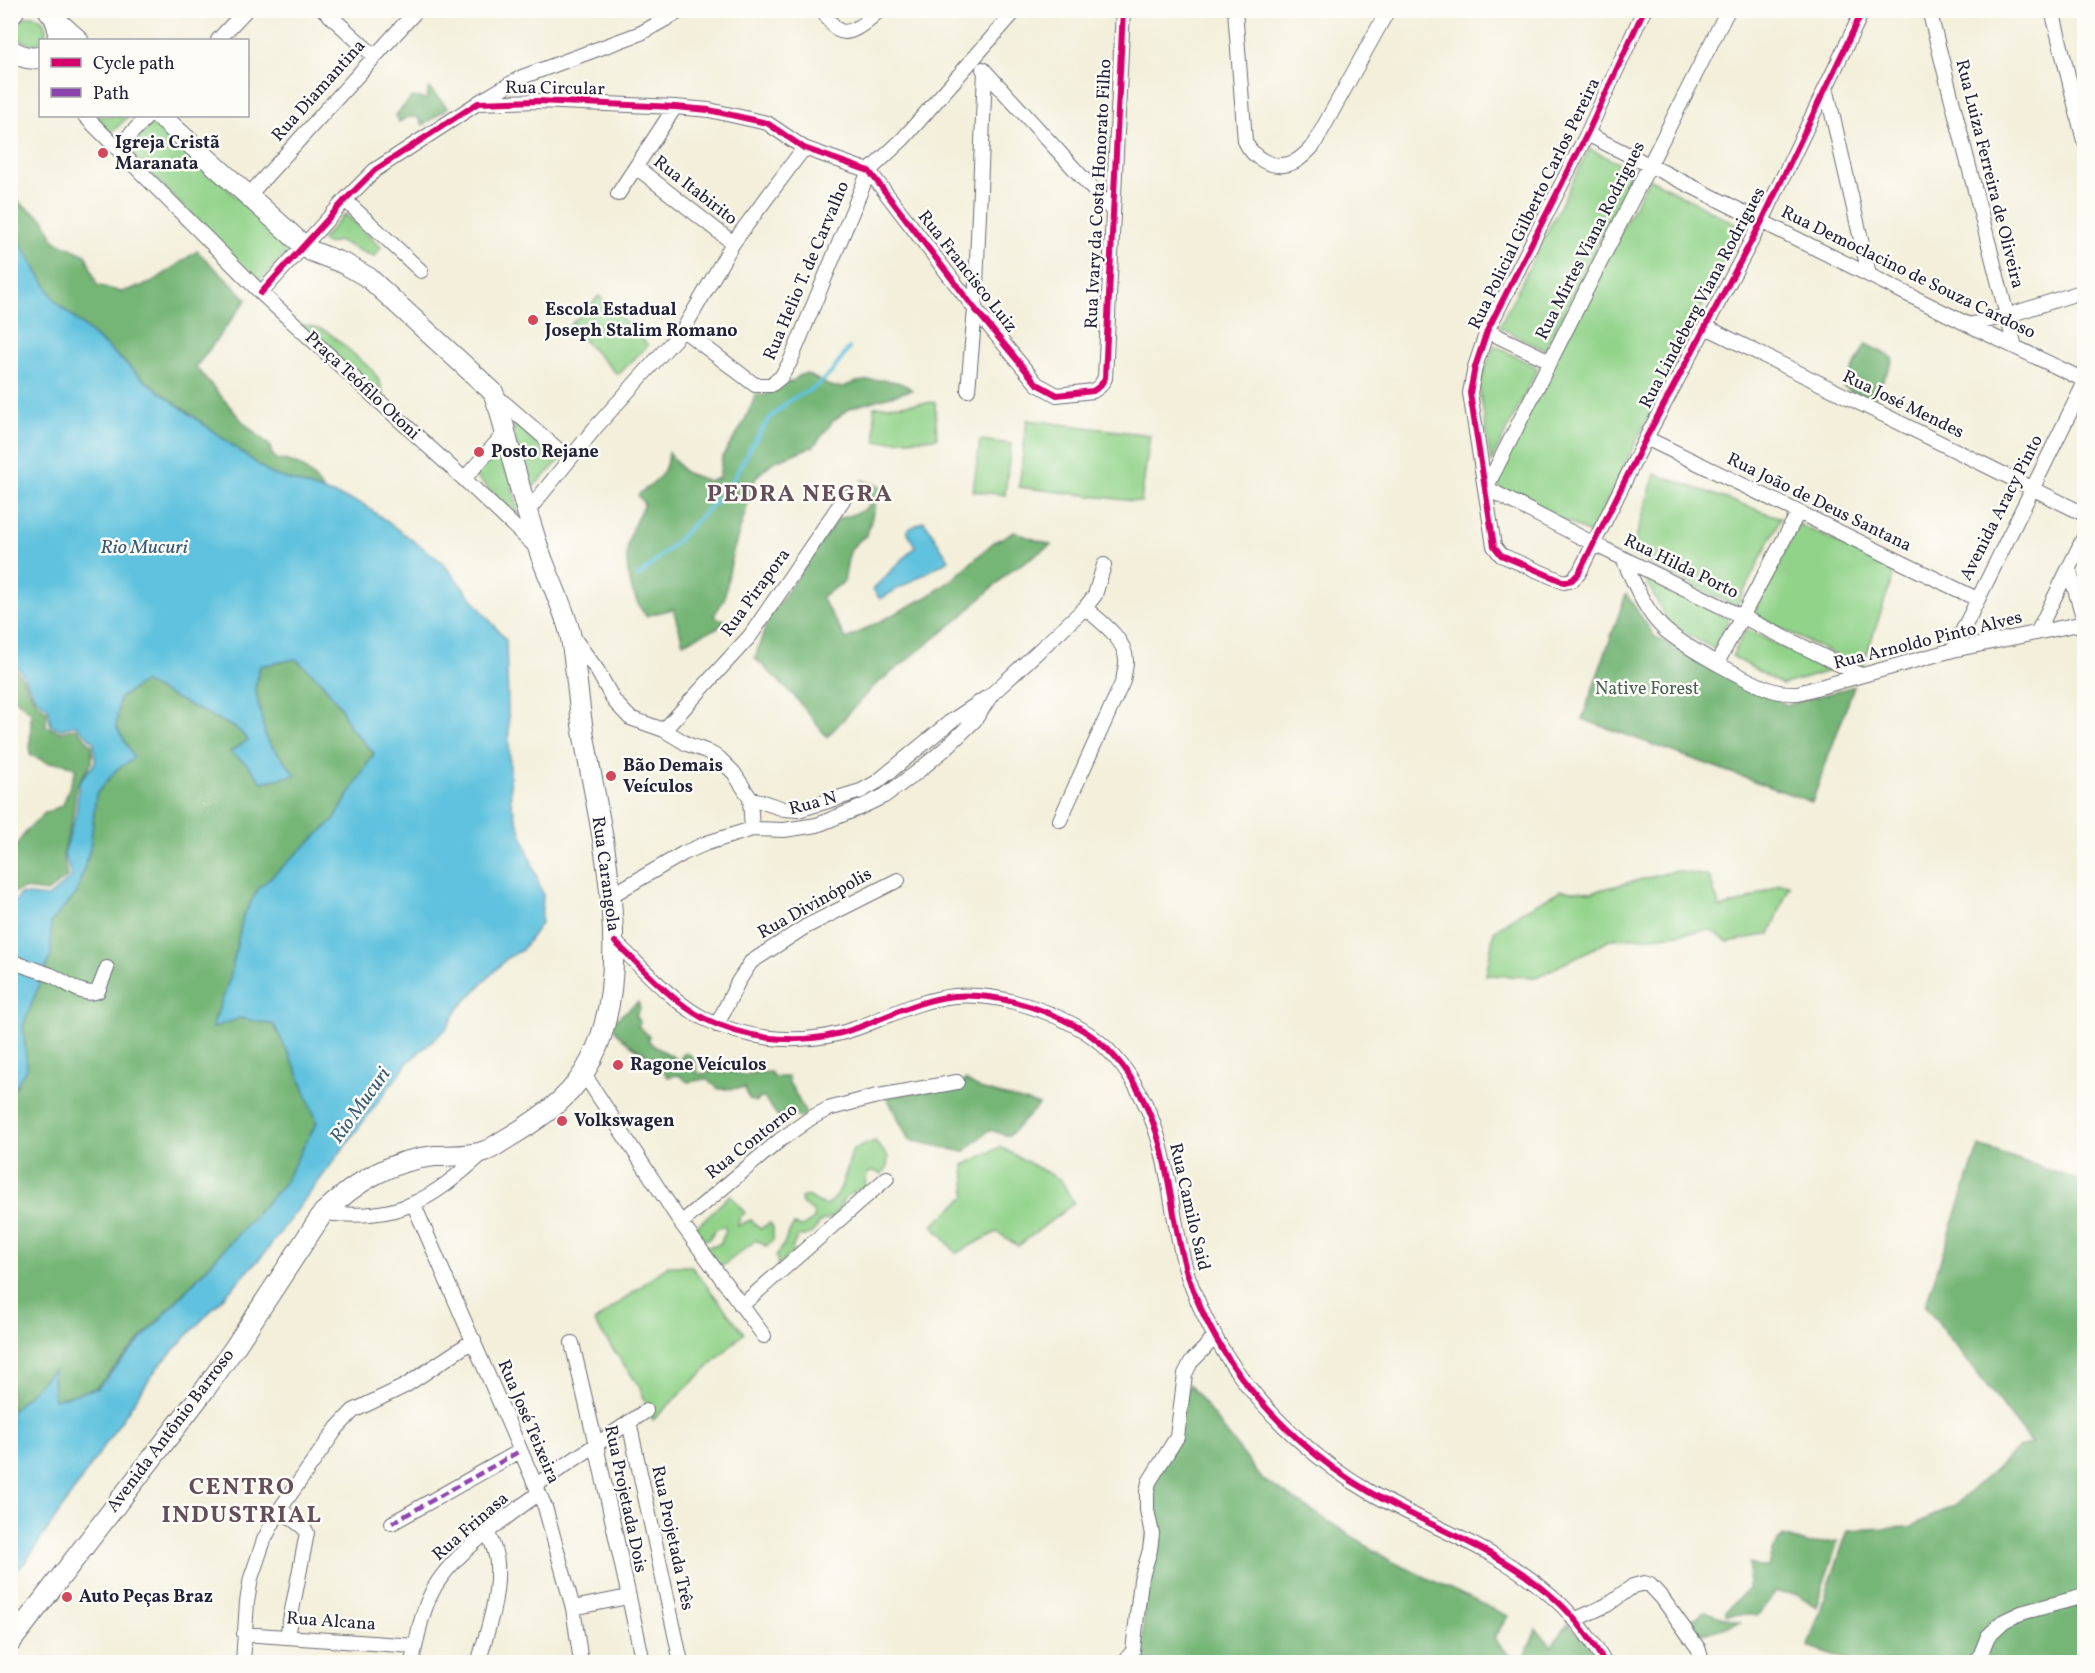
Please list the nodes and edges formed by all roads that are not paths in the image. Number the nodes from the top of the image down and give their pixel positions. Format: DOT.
graph roads {
  1 [pos="14,10"];
  2 [pos="246,10"];
  3 [pos="324,10"];
  4 [pos="417,10"];
  5 [pos="682,10"];
  6 [pos="823,10"];
  7 [pos="880,10"];
  8 [pos="1016,10"];
  9 [pos="1123,10"];
  10 [pos="1236,10"];
  11 [pos="1388,10"];
  12 [pos="1644,10"];
  13 [pos="1728,10"];
  14 [pos="1863,10"];
  15 [pos="1929,10"];
  16 [pos="2052,10"];
  17 [pos="10,15"];
  18 [pos="55,24"];
  19 [pos="77,39"];
  20 [pos="219,39"];
  21 [pos="374,56"];
  22 [pos="974,59"];
  23 [pos="985,71"];
  24 [pos="1826,87"];
  25 [pos="478,103"];
  26 [pos="675,106"];
  27 [pos="86,117"];
  28 [pos="147,117"];
  29 [pos="161,117"];
  30 [pos="1587,134"];
  31 [pos="2085,141"];
  32 [pos="117,148"];
  33 [pos="804,148"];
  34 [pos="1651,166"];
  35 [pos="636,167"];
  36 [pos="869,171"];
  37 [pos="618,194"];
  38 [pos="248,196"];
  39 [pos="345,200"];
  40 [pos="1113,212"];
  41 [pos="1761,221"];
  42 [pos="733,243"];
  43 [pos="304,246"];
  44 [pos="421,270"];
  45 [pos="1869,274"];
  46 [pos="2085,291"];
  47 [pos="261,293"];
  48 [pos="975,309"];
  49 [pos="2006,316"];
  50 [pos="1969,325"];
  51 [pos="1706,327"];
  52 [pos="683,330"];
  53 [pos="1488,331"];
  54 [pos="2015,347"];
  55 [pos="1550,361"];
  56 [pos="1105,378"];
  57 [pos="2085,382"];
  58 [pos="968,390"];
  59 [pos="493,392"];
  60 [pos="505,433"];
  61 [pos="1646,438"];
  62 [pos="569,459"];
  63 [pos="464,479"];
  64 [pos="1486,488"];
  65 [pos="2032,489"];
  66 [pos="844,497"];
  67 [pos="527,512"];
  68 [pos="1798,513"];
  69 [pos="2085,514"];
  70 [pos="2085,537"];
  71 [pos="1594,544"];
  72 [pos="539,551"];
  73 [pos="1623,559"];
  74 [pos="1104,565"];
  75 [pos="2069,569"];
  76 [pos="1554,579"];
  77 [pos="1977,599"];
  78 [pos="1085,608"];
  79 [pos="1742,617"];
  80 [pos="2085,621"];
  81 [pos="570,633"];
  82 [pos="2037,633"];
  83 [pos="1953,650"];
  84 [pos="1717,663"];
  85 [pos="1861,675"];
  86 [pos="992,693"];
  87 [pos="664,730"];
  88 [pos="890,772"];
  89 [pos="899,785"];
  90 [pos="750,798"];
  91 [pos="784,809"];
  92 [pos="1060,820"];
  93 [pos="752,829"];
  94 [pos="784,830"];
  95 [pos="898,880"];
  96 [pos="612,895"];
  97 [pos="615,942"];
  98 [pos="10,961"];
  99 [pos="107,968"];
  100 [pos="717,1025"];
  101 [pos="584,1074"];
  102 [pos="957,1082"];
  103 [pos="486,1151"];
  104 [pos="887,1178"];
  105 [pos="414,1205"];
  106 [pos="323,1213"];
  107 [pos="681,1223"];
  108 [pos="741,1306"];
  109 [pos="1215,1335"];
  110 [pos="764,1336"];
  111 [pos="474,1340"];
  112 [pos="572,1343"];
  113 [pos="646,1411"];
  114 [pos="629,1422"];
  115 [pos="596,1445"];
  116 [pos="520,1451"];
  117 [pos="538,1489"];
  118 [pos="280,1509"];
  119 [pos="392,1523"];
  120 [pos="488,1533"];
  121 [pos="2085,1596"];
  122 [pos="628,1597"];
  123 [pos="573,1608"];
  124 [pos="1574,1620"];
  125 [pos="244,1634"];
  126 [pos="287,1636"];
  127 [pos="10,1643"];
  128 [pos="415,1646"];
  129 [pos="479,1660"];
  130 [pos="243,1662"];
  131 [pos="412,1662"];
  132 [pos="581,1662"];
  133 [pos="643,1662"];
  134 [pos="681,1662"];
  135 [pos="1124,1662"];
  136 [pos="1604,1662"];
  137 [pos="1703,1662"];
  138 [pos="1973,1662"];
  1 -- 17 [label="main road"];
  2 -- 20 [label="street"];
  3 -- 21 [label="street"];
  4 -- 21 [label="street, Rua Diamantina"];
  5 -- 25 [label="street"];
  6 -- 7 [label="street"];
  8 -- 22 [label="street, Rua Helio T. de Carvalho"];
  9 -- 40 [label="street, Rua Ivary da Costa Honorato Filho"];
  10 -- 11 [label="street"];
  12 -- 30 [label="street, Rua Policial Gilberto Carlos Pereira"];
  13 -- 34 [label="street, Rua Mirtes Viana Rodrigues"];
  14 -- 24 [label="street, Rua Lindeberg Viana Rodrigues"];
  15 -- 49 [label="street, Rua Luiza Ferreira de Oliveira"];
  16 -- 31 [label="street"];
  18 -- 19 [label="main road"];
  21 -- 38 [label="street, Rua Diamantina"];
  22 -- 23 [label="street"];
  22 -- 36 [label="street, Rua Helio T. de Carvalho"];
  23 -- 40 [label="street"];
  23 -- 48 [label="street"];
  24 -- 41 [label="street, Rua Lindeberg Viana Rodrigues"];
  24 -- 45 [label="street"];
  25 -- 26 [label="street, Rua Circular"];
  25 -- 39 [label="street"];
  26 -- 33 [label="street, Rua Circular"];
  26 -- 35 [label="street, Rua Itabirito"];
  27 -- 32 [label="street, Praça Teófilo Otoni"];
  28 -- 32 [label="street"];
  29 -- 38 [label="main road"];
  30 -- 34 [label="street, Rua Democlacino de Souza Cardoso"];
  30 -- 53 [label="street, Rua Policial Gilberto Carlos Pereira"];
  32 -- 47 [label="street, Praça Teófilo Otoni"];
  33 -- 36 [label="street"];
  33 -- 42 [label="street"];
  34 -- 41 [label="street, Rua Democlacino de Souza Cardoso"];
  34 -- 55 [label="street, Rua Mirtes Viana Rodrigues"];
  35 -- 37 [label="street, Rua Itabirito"];
  35 -- 42 [label="street, Rua Itabirito"];
  36 -- 48 [label="street, Rua Francisco Luiz"];
  36 -- 52 [label="street, Rua Helio T. de Carvalho"];
  38 -- 43 [label="main road"];
  39 -- 43 [label="street"];
  39 -- 44 [label="street"];
  40 -- 56 [label="street, Rua Ivary da Costa Honorato Filho"];
  41 -- 45 [label="street, Rua Democlacino de Souza Cardoso"];
  41 -- 51 [label="street, Rua Lindeberg Viana Rodrigues"];
  42 -- 52 [label="street"];
  43 -- 47 [label="street"];
  43 -- 59 [label="main road"];
  45 -- 50 [label="street, Rua Democlacino de Souza Cardoso"];
  46 -- 49 [label="street"];
  47 -- 63 [label="street, Praça Teófilo Otoni"];
  48 -- 56 [label="street, Rua Francisco Luiz"];
  48 -- 58 [label="street"];
  49 -- 50 [label="street"];
  49 -- 54 [label="street, Rua Luiza Ferreira de Oliveira"];
  50 -- 54 [label="street, Rua Democlacino de Souza Cardoso"];
  51 -- 61 [label="street, Rua Lindeberg Viana Rodrigues"];
  51 -- 65 [label="street, Rua José Mendes"];
  52 -- 62 [label="street"];
  53 -- 55 [label="street"];
  53 -- 64 [label="street, Rua Policial Gilberto Carlos Pereira"];
  54 -- 57 [label="street, Rua Democlacino de Souza Cardoso"];
  55 -- 64 [label="street, Rua Mirtes Viana Rodrigues"];
  57 -- 65 [label="street, Avenida Aracy Pinto"];
  59 -- 60 [label="main road"];
  59 -- 62 [label="street"];
  60 -- 63 [label="street"];
  60 -- 67 [label="main road"];
  61 -- 68 [label="street, Rua João de Deus Santana"];
  61 -- 71 [label="street, Rua Lindeberg Viana Rodrigues"];
  62 -- 67 [label="street"];
  63 -- 72 [label="street, Praça Teófilo Otoni"];
  64 -- 71 [label="street, Rua Hilda Porto"];
  64 -- 76 [label="street, Rua Policial Gilberto Carlos Pereira"];
  65 -- 69 [label="street, Rua José Mendes"];
  65 -- 77 [label="street, Avenida Aracy Pinto"];
  66 -- 87 [label="street, Rua Pirapora"];
  67 -- 72 [label="main road"];
  68 -- 77 [label="street, Rua João de Deus Santana"];
  68 -- 79 [label="street"];
  70 -- 75 [label="street"];
  71 -- 73 [label="street, Rua Hilda Porto"];
  71 -- 76 [label="street, Rua Lindeberg Viana Rodrigues"];
  72 -- 81 [label="main road, Rua Carangola"];
  73 -- 79 [label="street, Rua Hilda Porto"];
  73 -- 84 [label="street"];
  74 -- 78 [label="street, Rua N"];
  75 -- 80 [label="street"];
  75 -- 82 [label="street"];
  77 -- 83 [label="street, Avenida Aracy Pinto"];
  78 -- 86 [label="street, Rua N"];
  78 -- 92 [label="street"];
  79 -- 84 [label="street"];
  79 -- 85 [label="street, Rua Hilda Porto"];
  80 -- 82 [label="street, Rua Arnoldo Pinto Alves"];
  81 -- 87 [label="street"];
  81 -- 96 [label="main road, Rua Carangola"];
  82 -- 83 [label="street, Rua Arnoldo Pinto Alves"];
  83 -- 85 [label="street, Rua Arnoldo Pinto Alves"];
  84 -- 85 [label="street, Rua Arnoldo Pinto Alves"];
  86 -- 88 [label="street, Rua N"];
  86 -- 89 [label="street, Rua N"];
  87 -- 90 [label="street"];
  88 -- 89 [label="street"];
  88 -- 91 [label="street, Rua N"];
  89 -- 94 [label="street, Rua N"];
  90 -- 91 [label="street, Rua N"];
  90 -- 93 [label="street"];
  91 -- 94 [label="street"];
  93 -- 94 [label="street, Rua N"];
  93 -- 96 [label="street, Rua N"];
  95 -- 100 [label="street, Rua Divinópolis"];
  96 -- 97 [label="main road, Rua Carangola"];
  97 -- 100 [label="street, Rua Camilo Said"];
  97 -- 101 [label="main road, Rua Carangola"];
  98 -- 99 [label="street"];
  100 -- 109 [label="street, Rua Camilo Said"];
  101 -- 103 [label="main road, Rua Carangola"];
  101 -- 107 [label="street"];
  102 -- 107 [label="street, Rua Contorno"];
  103 -- 105 [label="street"];
  103 -- 106 [label="main road, Avenida Antônio Barroso"];
  104 -- 108 [label="street"];
  105 -- 106 [label="street"];
  105 -- 111 [label="street, Rua José Teixeira"];
  106 -- 127 [label="main road, Avenida Antônio Barroso"];
  107 -- 108 [label="street"];
  108 -- 110 [label="street"];
  109 -- 124 [label="street, Rua Camilo Said"];
  109 -- 135 [label="street"];
  111 -- 116 [label="street, Rua José Teixeira"];
  111 -- 118 [label="street"];
  112 -- 115 [label="street, Rua Projetada Dois"];
  113 -- 114 [label="street, Rua Frinasa"];
  114 -- 115 [label="street, Rua Frinasa"];
  114 -- 134 [label="street, Rua Projetada Três"];
  115 -- 117 [label="street, Rua Frinasa"];
  115 -- 122 [label="street, Rua Projetada Dois"];
  116 -- 117 [label="street, Rua José Teixeira"];
  116 -- 119 [label="street"];
  117 -- 120 [label="street, Rua Frinasa"];
  117 -- 123 [label="street, Rua José Teixeira"];
  118 -- 125 [label="street"];
  118 -- 126 [label="street"];
  120 -- 128 [label="street, Rua Frinasa"];
  120 -- 129 [label="street"];
  121 -- 138 [label="street"];
  122 -- 123 [label="street"];
  122 -- 133 [label="street, Rua Projetada Dois"];
  123 -- 132 [label="street, Rua José Teixeira"];
  124 -- 136 [label="street, Rua Camilo Said"];
  124 -- 137 [label="street"];
  125 -- 126 [label="street, Rua Alcana"];
  125 -- 130 [label="street"];
  126 -- 128 [label="street, Rua Alcana"];
  128 -- 131 [label="street, Rua Frinasa"];
}
